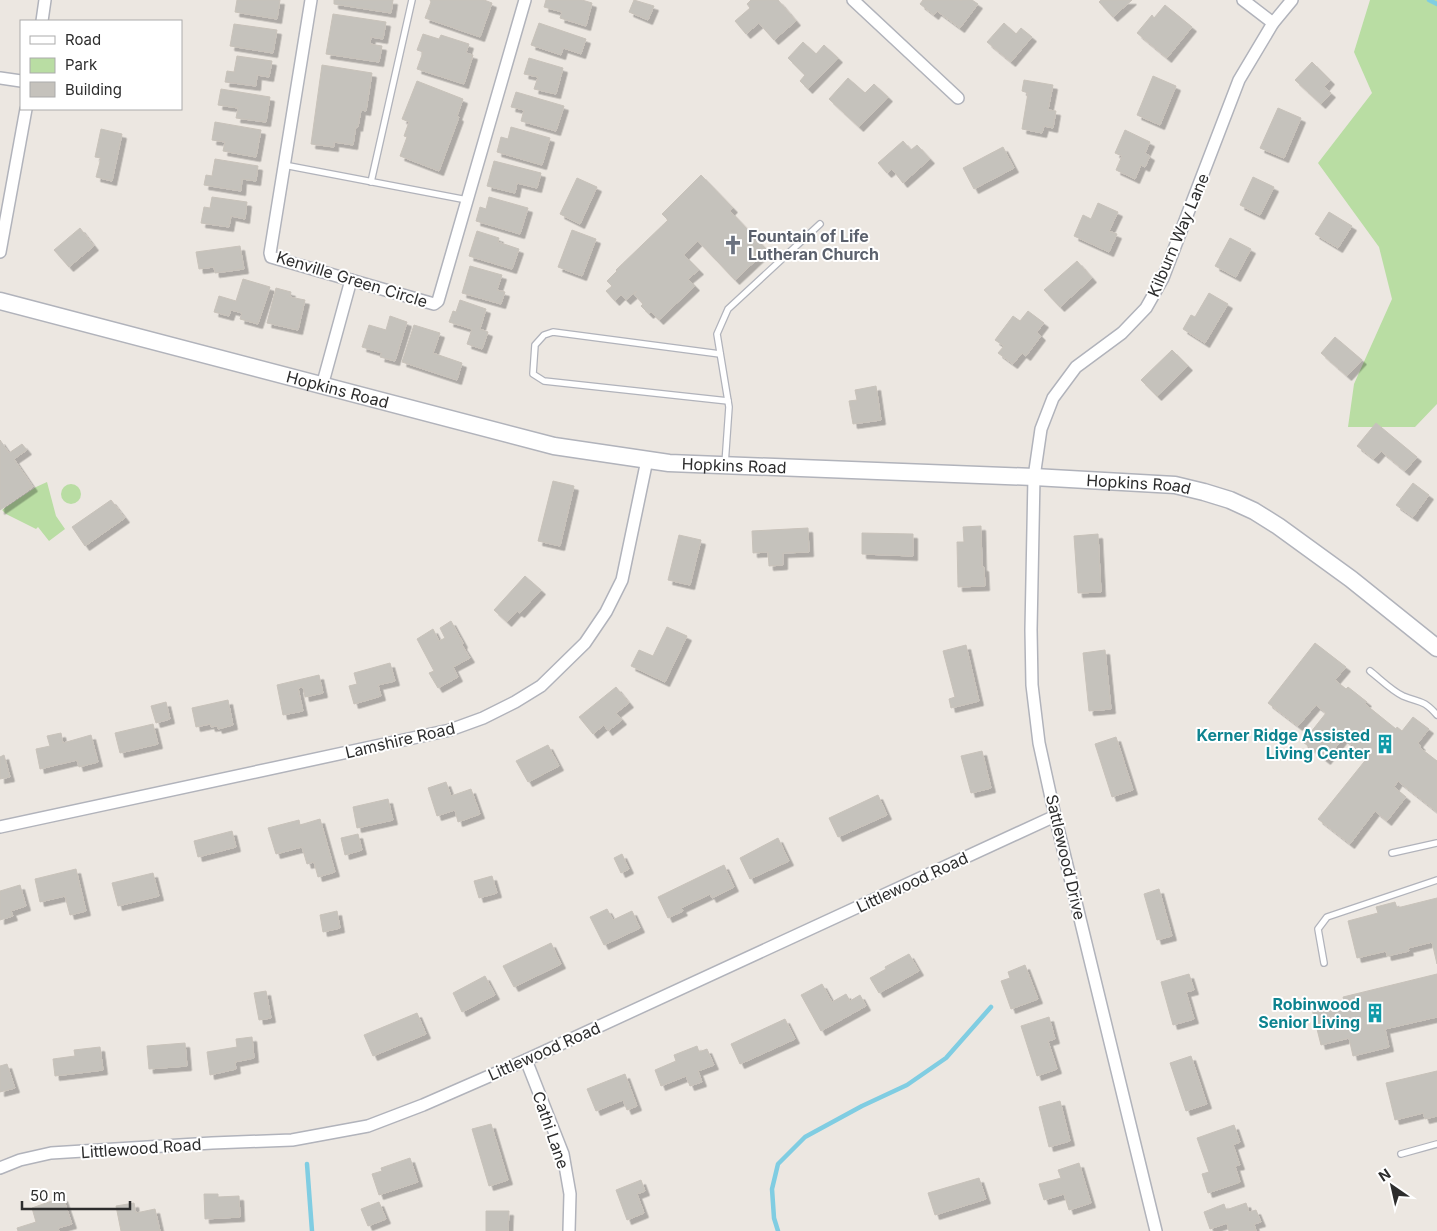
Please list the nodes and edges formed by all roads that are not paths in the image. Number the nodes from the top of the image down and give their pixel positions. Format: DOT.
graph roads {
  1 [pos="45,0"];
  2 [pos="311,0"];
  3 [pos="412,0"];
  4 [pos="525,0"];
  5 [pos="853,0"];
  6 [pos="1243,0"];
  7 [pos="1292,0"];
  8 [pos="42,20"];
  9 [pos="1273,23"];
  10 [pos="0,78"];
  11 [pos="20,82"];
  12 [pos="958,98"];
  13 [pos="26,110"];
  14 [pos="284,165"];
  15 [pos="371,182"];
  16 [pos="467,200"];
  17 [pos="820,224"];
  18 [pos="0,252"];
  19 [pos="351,280"];
  20 [pos="0,301"];
  21 [pos="720,354"];
  22 [pos="322,386"];
  23 [pos="728,400"];
  24 [pos="646,460"];
  25 [pos="725,464"];
  26 [pos="1034,477"];
  27 [pos="1437,648"];
  28 [pos="1370,671"];
  29 [pos="1437,715"];
  30 [pos="1055,816"];
  31 [pos="0,827"];
  32 [pos="1437,842"];
  33 [pos="1392,853"];
  34 [pos="1437,880"];
  35 [pos="1324,963"];
  36 [pos="526,1060"];
  37 [pos="1437,1144"];
  38 [pos="1401,1154"];
  39 [pos="0,1168"];
  40 [pos="569,1231"];
  41 [pos="1156,1231"];
  1 -- 8 [label="street"];
  2 -- 14 [label="street, Kenville Green Circle"];
  3 -- 15 [label="lane"];
  4 -- 16 [label="street, Kenville Green Circle"];
  5 -- 12 [label="street"];
  6 -- 9 [label="street"];
  7 -- 9 [label="street, Kilburn Way Lane"];
  9 -- 26 [label="street, Kilburn Way Lane"];
  10 -- 11 [label="street"];
  13 -- 18 [label="street"];
  14 -- 15 [label="lane"];
  14 -- 19 [label="street, Kenville Green Circle"];
  15 -- 16 [label="lane"];
  16 -- 19 [label="street, Kenville Green Circle"];
  17 -- 21 [label="lane"];
  19 -- 22 [label="street"];
  20 -- 22 [label="main road, Hopkins Road"];
  21 -- 23 [label="lane"];
  21 -- 23 [label="lane"];
  22 -- 24 [label="main road, Hopkins Road"];
  23 -- 25 [label="lane"];
  24 -- 25 [label="main road, Hopkins Road"];
  24 -- 31 [label="street, Lamshire Road"];
  25 -- 26 [label="main road, Hopkins Road"];
  26 -- 27 [label="main road, Hopkins Road"];
  26 -- 30 [label="street, Sattlewood Drive"];
  28 -- 29 [label="lane"];
  30 -- 36 [label="street, Littlewood Road"];
  30 -- 41 [label="street, Sattlewood Drive"];
  32 -- 33 [label="lane"];
  34 -- 35 [label="lane"];
  36 -- 39 [label="street, Littlewood Road"];
  36 -- 40 [label="street, Cathi Lane"];
  37 -- 38 [label="lane"];
}
